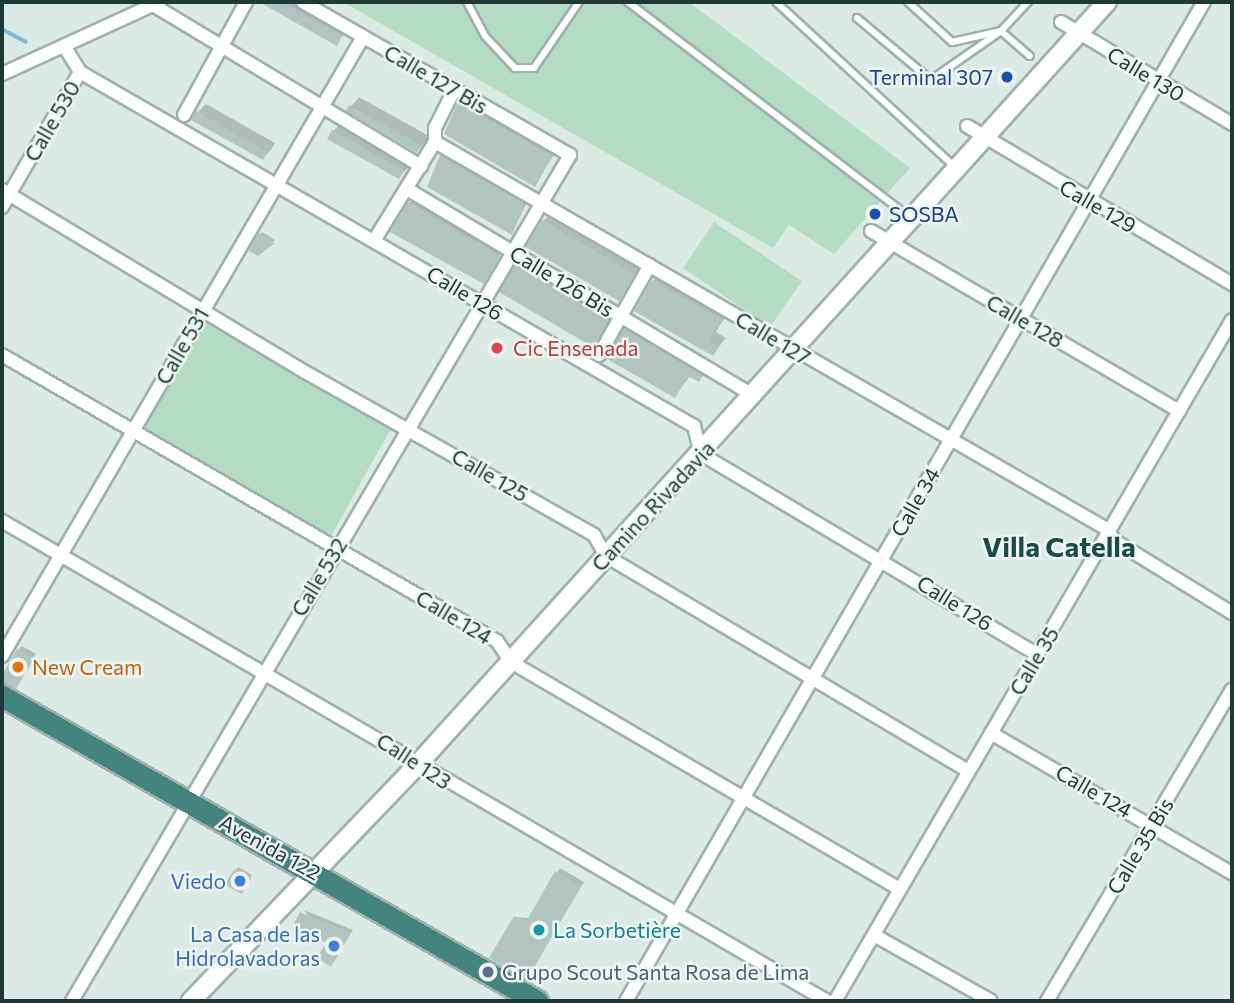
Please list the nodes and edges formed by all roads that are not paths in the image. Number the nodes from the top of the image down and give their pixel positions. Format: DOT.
graph roads {
  1 [pos="246,2"];
  2 [pos="303,2"];
  3 [pos="467,2"];
  4 [pos="579,2"];
  5 [pos="628,2"];
  6 [pos="776,2"];
  7 [pos="908,2"];
  8 [pos="1028,2"];
  9 [pos="1204,2"];
  10 [pos="156,3"];
  11 [pos="1105,3"];
  12 [pos="858,18"];
  13 [pos="1061,22"];
  14 [pos="1001,31"];
  15 [pos="1079,33"];
  16 [pos="363,37"];
  17 [pos="64,46"];
  18 [pos="221,49"];
  19 [pos="1030,56"];
  20 [pos="80,72"];
  21 [pos="2,75"];
  22 [pos="1160,83"];
  23 [pos="454,90"];
  24 [pos="321,107"];
  25 [pos="184,115"];
  26 [pos="1232,124"];
  27 [pos="967,126"];
  28 [pos="984,140"];
  29 [pos="435,142"];
  30 [pos="570,155"];
  31 [pos="421,166"];
  32 [pos="957,169"];
  33 [pos="275,185"];
  34 [pos="407,188"];
  35 [pos="6,192"];
  36 [pos="1089,201"];
  37 [pos="540,203"];
  38 [pos="2,207"];
  39 [pos="912,219"];
  40 [pos="871,231"];
  41 [pos="375,239"];
  42 [pos="891,242"];
  43 [pos="511,250"];
  44 [pos="650,265"];
  45 [pos="1232,284"];
  46 [pos="479,302"];
  47 [pos="203,309"];
  48 [pos="620,315"];
  49 [pos="1022,320"];
  50 [pos="1232,320"];
  51 [pos="1219,342"];
  52 [pos="1232,349"];
  53 [pos="793,351"];
  54 [pos="2,355"];
  55 [pos="599,355"];
  56 [pos="753,395"];
  57 [pos="1178,411"];
  58 [pos="407,428"];
  59 [pos="135,430"];
  60 [pos="952,438"];
  61 [pos="701,454"];
  62 [pos="2,521"];
  63 [pos="1111,535"];
  64 [pos="337,548"];
  65 [pos="62,556"];
  66 [pos="606,556"];
  67 [pos="883,558"];
  68 [pos="1232,613"];
  69 [pos="1037,654"];
  70 [pos="2,656"];
  71 [pos="511,662"];
  72 [pos="263,672"];
  73 [pos="812,679"];
  74 [pos="1232,690"];
  75 [pos="2,696"];
  76 [pos="991,733"];
  77 [pos="417,765"];
  78 [pos="968,771"];
  79 [pos="746,796"];
  80 [pos="187,801"];
  81 [pos="1153,825"];
  82 [pos="311,870"];
  83 [pos="1232,873"];
  84 [pos="899,889"];
  85 [pos="676,917"];
  86 [pos="874,935"];
  87 [pos="72,1001"];
  88 [pos="191,1001"];
  89 [pos="537,1001"];
  90 [pos="626,1001"];
  91 [pos="827,1001"];
  92 [pos="835,1001"];
  93 [pos="991,1001"];
  94 [pos="1047,1001"];
  1 -- 18 [label="street"];
  2 -- 16 [label="street, Calle 127 Bis"];
  3 -- 4 [label="lane"];
  5 -- 39 [label="lane"];
  6 -- 32 [label="lane"];
  7 -- 14 [label="lane"];
  8 -- 14 [label="lane"];
  9 -- 22 [label="street, Calle 34"];
  10 -- 17 [label="street"];
  10 -- 18 [label="street"];
  11 -- 15 [label="main road, Camino Rivadavia"];
  12 -- 14 [label="lane"];
  13 -- 15 [label="street, Calle 130"];
  14 -- 19 [label="lane"];
  15 -- 22 [label="street, Calle 130"];
  15 -- 28 [label="main road, Camino Rivadavia"];
  16 -- 23 [label="street, Calle 127 Bis"];
  16 -- 24 [label="street, Calle 531"];
  17 -- 20 [label="street, Calle 126"];
  17 -- 21 [label="street"];
  18 -- 24 [label="street"];
  18 -- 25 [label="street"];
  20 -- 33 [label="street, Calle 126"];
  20 -- 35 [label="street, Calle 530"];
  22 -- 26 [label="street, Calle 130"];
  22 -- 36 [label="street, Calle 34"];
  23 -- 29 [label="street"];
  23 -- 30 [label="street, Calle 127 Bis"];
  24 -- 31 [label="street"];
  24 -- 33 [label="street, Calle 531"];
  27 -- 28 [label="street, Calle 129"];
  28 -- 32 [label="main road, Camino Rivadavia"];
  28 -- 36 [label="street, Calle 129"];
  29 -- 31 [label="street"];
  29 -- 37 [label="street, Calle 127"];
  30 -- 37 [label="street, Calle 532"];
  31 -- 34 [label="street"];
  32 -- 39 [label="main road, Camino Rivadavia"];
  33 -- 41 [label="street, Calle 126"];
  33 -- 47 [label="street, Calle 531"];
  34 -- 41 [label="street"];
  34 -- 43 [label="street, Calle 126 Bis"];
  35 -- 38 [label="street, Calle 530"];
  35 -- 47 [label="street, Calle 125"];
  36 -- 45 [label="street, Calle 129"];
  36 -- 49 [label="street, Calle 34"];
  37 -- 43 [label="street, Calle 532"];
  37 -- 44 [label="street, Calle 127"];
  39 -- 42 [label="main road, Camino Rivadavia"];
  40 -- 42 [label="street, Calle 128"];
  41 -- 46 [label="street, Calle 126"];
  42 -- 49 [label="street, Calle 128"];
  42 -- 53 [label="main road, Camino Rivadavia"];
  43 -- 46 [label="street, Calle 532"];
  43 -- 48 [label="street, Calle 126 Bis"];
  44 -- 48 [label="street"];
  44 -- 53 [label="street, Calle 127"];
  46 -- 58 [label="street, Calle 532"];
  46 -- 61 [label="street, Calle 126"];
  47 -- 58 [label="street, Calle 125"];
  47 -- 59 [label="street, Calle 531"];
  48 -- 55 [label="street"];
  48 -- 56 [label="street, Calle 126 Bis"];
  49 -- 57 [label="street, Calle 128"];
  49 -- 60 [label="street, Calle 34"];
  50 -- 51 [label="street, Calle 35"];
  51 -- 52 [label="street"];
  51 -- 57 [label="street, Calle 35"];
  53 -- 56 [label="main road, Camino Rivadavia"];
  53 -- 60 [label="street, Calle 127"];
  54 -- 59 [label="street, Calle 124"];
  56 -- 61 [label="main road, Camino Rivadavia"];
  57 -- 63 [label="street, Calle 35"];
  58 -- 64 [label="street, Calle 532"];
  58 -- 66 [label="street, Calle 125"];
  59 -- 64 [label="street, Calle 124"];
  59 -- 65 [label="street, Calle 531"];
  60 -- 63 [label="street, Calle 127"];
  60 -- 67 [label="street, Calle 34"];
  61 -- 66 [label="main road, Camino Rivadavia"];
  61 -- 67 [label="street, Calle 126"];
  62 -- 65 [label="street, Calle 123"];
  63 -- 68 [label="street"];
  63 -- 69 [label="street, Calle 35"];
  64 -- 71 [label="street, Calle 124"];
  64 -- 72 [label="street, Calle 532"];
  65 -- 70 [label="street, Calle 531"];
  65 -- 72 [label="street, Calle 123"];
  66 -- 71 [label="main road, Camino Rivadavia"];
  66 -- 73 [label="street, Calle 125"];
  67 -- 69 [label="street, Calle 126"];
  67 -- 73 [label="street, Calle 34"];
  69 -- 76 [label="street, Calle 35"];
  71 -- 77 [label="main road, Camino Rivadavia"];
  71 -- 79 [label="street, Calle 124"];
  72 -- 77 [label="street, Calle 123"];
  72 -- 80 [label="street, Calle 532"];
  73 -- 78 [label="street, Calle 125"];
  73 -- 79 [label="street, Calle 34"];
  74 -- 81 [label="street, Calle 35 Bis"];
  75 -- 80 [label="highway, Avenida 122"];
  76 -- 78 [label="street, Calle 35"];
  76 -- 81 [label="street, Calle 124"];
  77 -- 82 [label="main road, Camino Rivadavia"];
  77 -- 85 [label="street, Calle 123"];
  78 -- 84 [label="street, Calle 35"];
  79 -- 84 [label="street, Calle 124"];
  79 -- 85 [label="street, Calle 34"];
  80 -- 82 [label="highway, Avenida 122"];
  80 -- 87 [label="street, Calle 532"];
  81 -- 83 [label="street, Calle 124"];
  81 -- 94 [label="street, Calle 35 Bis"];
  82 -- 88 [label="main road, Camino Rivadavia"];
  82 -- 89 [label="highway, Avenida 122"];
  84 -- 86 [label="street, Calle 35"];
  85 -- 90 [label="street, Calle 34"];
  85 -- 91 [label="street, Calle 123"];
  86 -- 92 [label="street, Calle 35"];
  86 -- 93 [label="street"];
}
